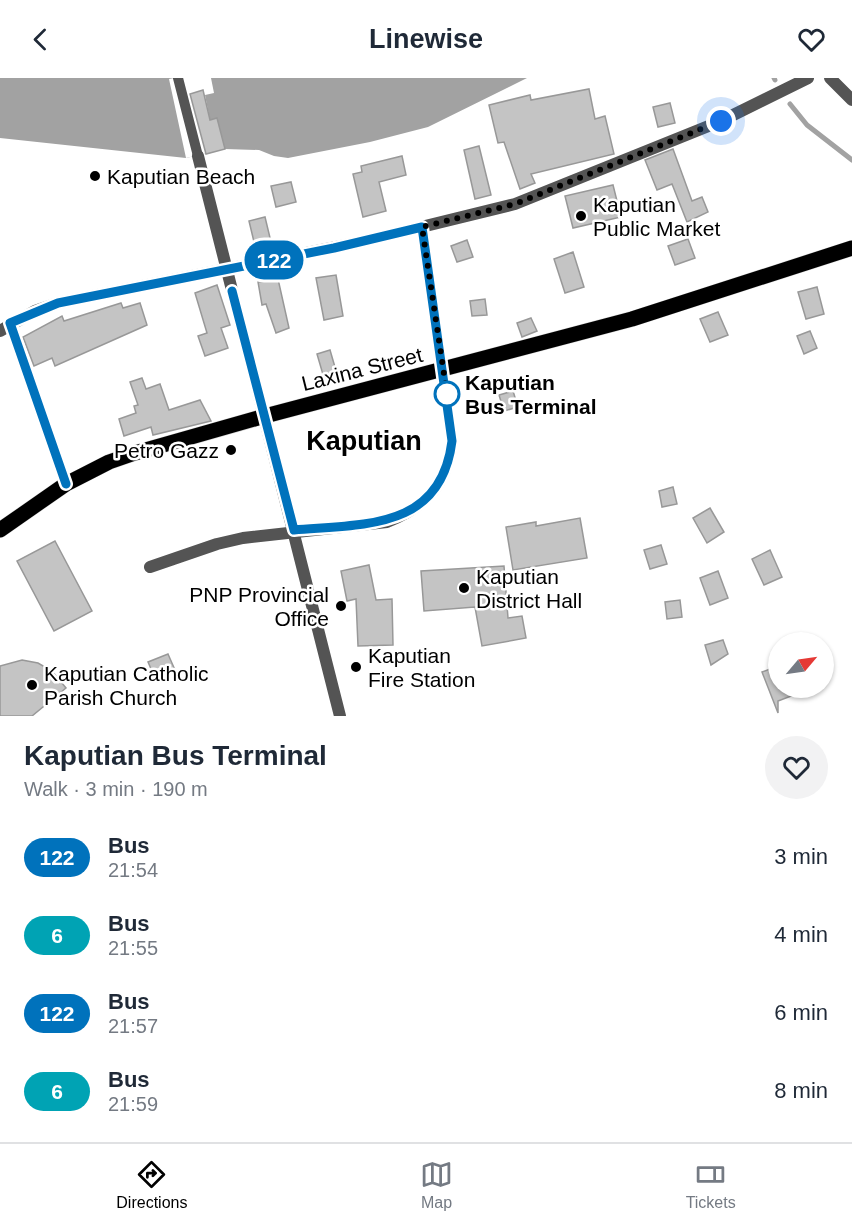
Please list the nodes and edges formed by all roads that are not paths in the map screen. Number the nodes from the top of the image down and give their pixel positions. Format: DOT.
graph roads {
  1 [pos="178,78"];
  2 [pos="808,78"];
  3 [pos="830,78"];
  4 [pos="852,100"];
  5 [pos="198,156"];
  6 [pos="422,227"];
  7 [pos="852,248"];
  8 [pos="227,270"];
  9 [pos="5,327"];
  10 [pos="444,369"];
  11 [pos="265,416"];
  12 [pos="66,484"];
  13 [pos="0,530"];
  14 [pos="294,530"];
  15 [pos="150,567"];
  16 [pos="340,716"];
  1 -- 5 [label="lane"];
  2 -- 6 [label="street"];
  3 -- 4 [label="street"];
  5 -- 8 [label="street"];
  6 -- 8 [label="street"];
  6 -- 10 [label="street"];
  7 -- 10 [label="main road, Laxina Street"];
  8 -- 9 [label="street"];
  8 -- 11 [label="street"];
  9 -- 12 [label="street"];
  10 -- 11 [label="main road, Laxina Street"];
  10 -- 14 [label="street"];
  11 -- 12 [label="main road, Laxina Street"];
  11 -- 14 [label="street"];
  12 -- 13 [label="main road, Laxina Street"];
  14 -- 15 [label="street"];
  14 -- 16 [label="street"];
}
